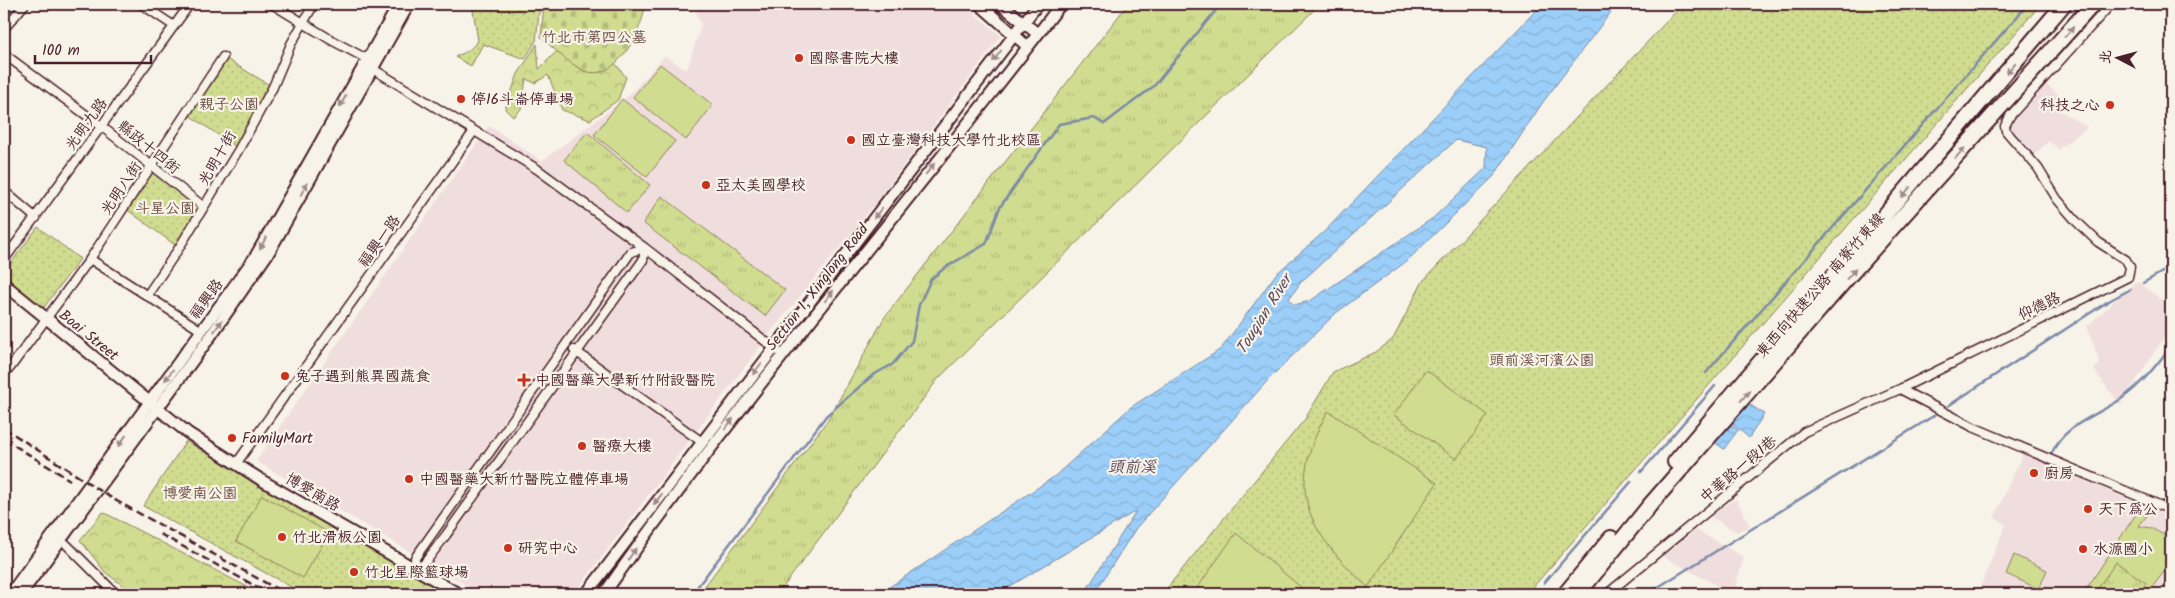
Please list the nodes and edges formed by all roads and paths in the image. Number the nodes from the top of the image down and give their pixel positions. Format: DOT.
graph roads {
  1 [pos="25,4"];
  2 [pos="141,4"];
  3 [pos="190,4"];
  4 [pos="272,4"];
  5 [pos="314,4"];
  6 [pos="399,4"];
  7 [pos="409,4"];
  8 [pos="980,4"];
  9 [pos="1000,4"];
  10 [pos="1038,4"];
  11 [pos="1061,4"];
  12 [pos="2064,4"];
  13 [pos="2093,4"];
  14 [pos="2111,4"];
  15 [pos="304,22"];
  16 [pos="1023,23"];
  17 [pos="174,26"];
  18 [pos="4,29"];
  19 [pos="1013,34"];
  20 [pos="1038,34"];
  21 [pos="1028,46"];
  22 [pos="5,57"];
  23 [pos="223,57"];
  24 [pos="367,59"];
  25 [pos="373,69"];
  26 [pos="101,126"];
  27 [pos="474,131"];
  28 [pos="152,167"];
  29 [pos="4,191"];
  30 [pos="204,207"];
  31 [pos="36,218"];
  32 [pos="645,248"];
  33 [pos="90,259"];
  34 [pos="4,260"];
  35 [pos="4,284"];
  36 [pos="148,294"];
  37 [pos="46,320"];
  38 [pos="202,332"];
  39 [pos="566,345"];
  40 [pos="773,348"];
  41 [pos="576,352"];
  42 [pos="782,354"];
  43 [pos="7,366"];
  44 [pos="1900,389"];
  45 [pos="154,404"];
  46 [pos="702,442"];
  47 [pos="236,464"];
  48 [pos="2171,510"];
  49 [pos="67,545"];
  50 [pos="416,568"];
  51 [pos="10,594"];
  52 [pos="21,594"];
  53 [pos="116,594"];
  54 [pos="459,594"];
  55 [pos="586,594"];
  56 [pos="604,594"];
  57 [pos="1565,594"];
  58 [pos="1578,594"];
  59 [pos="1607,594"];
  1 -- 18 [label="street"];
  2 -- 17 [label="street"];
  3 -- 17 [label="street, 光明九路"];
  4 -- 15 [label="street"];
  5 -- 15 [label="street, 光明十街"];
  6 -- 24 [label="street, 福興路"];
  7 -- 25 [label="street, 福興路"];
  8 -- 19 [label="street"];
  9 -- 16 [label="street"];
  10 -- 16 [label="street, Section 1, Xinglong Road"];
  11 -- 20 [label="street, Section 1, Xinglong Road"];
  12 -- 57 [label="highway, 東西向快速公路 南寮竹東線, one-way"];
  58 -- 13 [label="highway, 東西向快速公路 南寮竹東線, one-way"];
  14 -- 44 [label="street, 仰德路"];
  15 -- 24 [label="street"];
  15 -- 30 [label="street, 光明十街"];
  16 -- 19 [label="street, Section 1, Xinglong Road"];
  16 -- 20 [label="street"];
  17 -- 26 [label="street, 光明九路"];
  19 -- 21 [label="street"];
  19 -- 40 [label="street, Section 1, Xinglong Road, one-way"];
  20 -- 21 [label="street, Section 1, Xinglong Road"];
  42 -- 21 [label="street, Section 1, Xinglong Road, one-way"];
  22 -- 26 [label="street, 縣政十四街"];
  23 -- 28 [label="street, 光明八街"];
  24 -- 25 [label="street"];
  24 -- 38 [label="street, 福興路, one-way"];
  25 -- 27 [label="street"];
  45 -- 25 [label="street, 福興路, one-way"];
  26 -- 28 [label="street, 縣政十四街"];
  26 -- 31 [label="street, 光明九路"];
  27 -- 32 [label="street"];
  27 -- 47 [label="street, 福興一路"];
  28 -- 30 [label="street, 縣政十四街"];
  28 -- 33 [label="street, 光明八街"];
  29 -- 31 [label="street"];
  30 -- 36 [label="street, 光明十街"];
  31 -- 34 [label="street, 光明九路"];
  32 -- 39 [label="street"];
  32 -- 40 [label="street"];
  32 -- 41 [label="street"];
  33 -- 36 [label="street"];
  33 -- 37 [label="street, 光明八街"];
  35 -- 37 [label="street, Boai Street"];
  36 -- 38 [label="street"];
  37 -- 43 [label="street, 光明八街"];
  37 -- 45 [label="street, Boai Street"];
  38 -- 45 [label="street, 福興路, one-way"];
  39 -- 41 [label="street"];
  39 -- 50 [label="street"];
  40 -- 42 [label="street"];
  40 -- 46 [label="street, Section 1, Xinglong Road, one-way"];
  41 -- 46 [label="street"];
  41 -- 50 [label="street"];
  56 -- 42 [label="street, Section 1, Xinglong Road, one-way"];
  44 -- 48 [label="street"];
  44 -- 59 [label="street, 中華路一段1巷"];
  45 -- 47 [label="street, 博愛南路"];
  45 -- 51 [label="street, 福興路, one-way"];
  45 -- 52 [label="street, 福興路"];
  46 -- 55 [label="street, Section 1, Xinglong Road, one-way"];
  47 -- 50 [label="street, 博愛南路"];
  49 -- 53 [label="street"];
  50 -- 54 [label="street, 博愛南路"];
}
